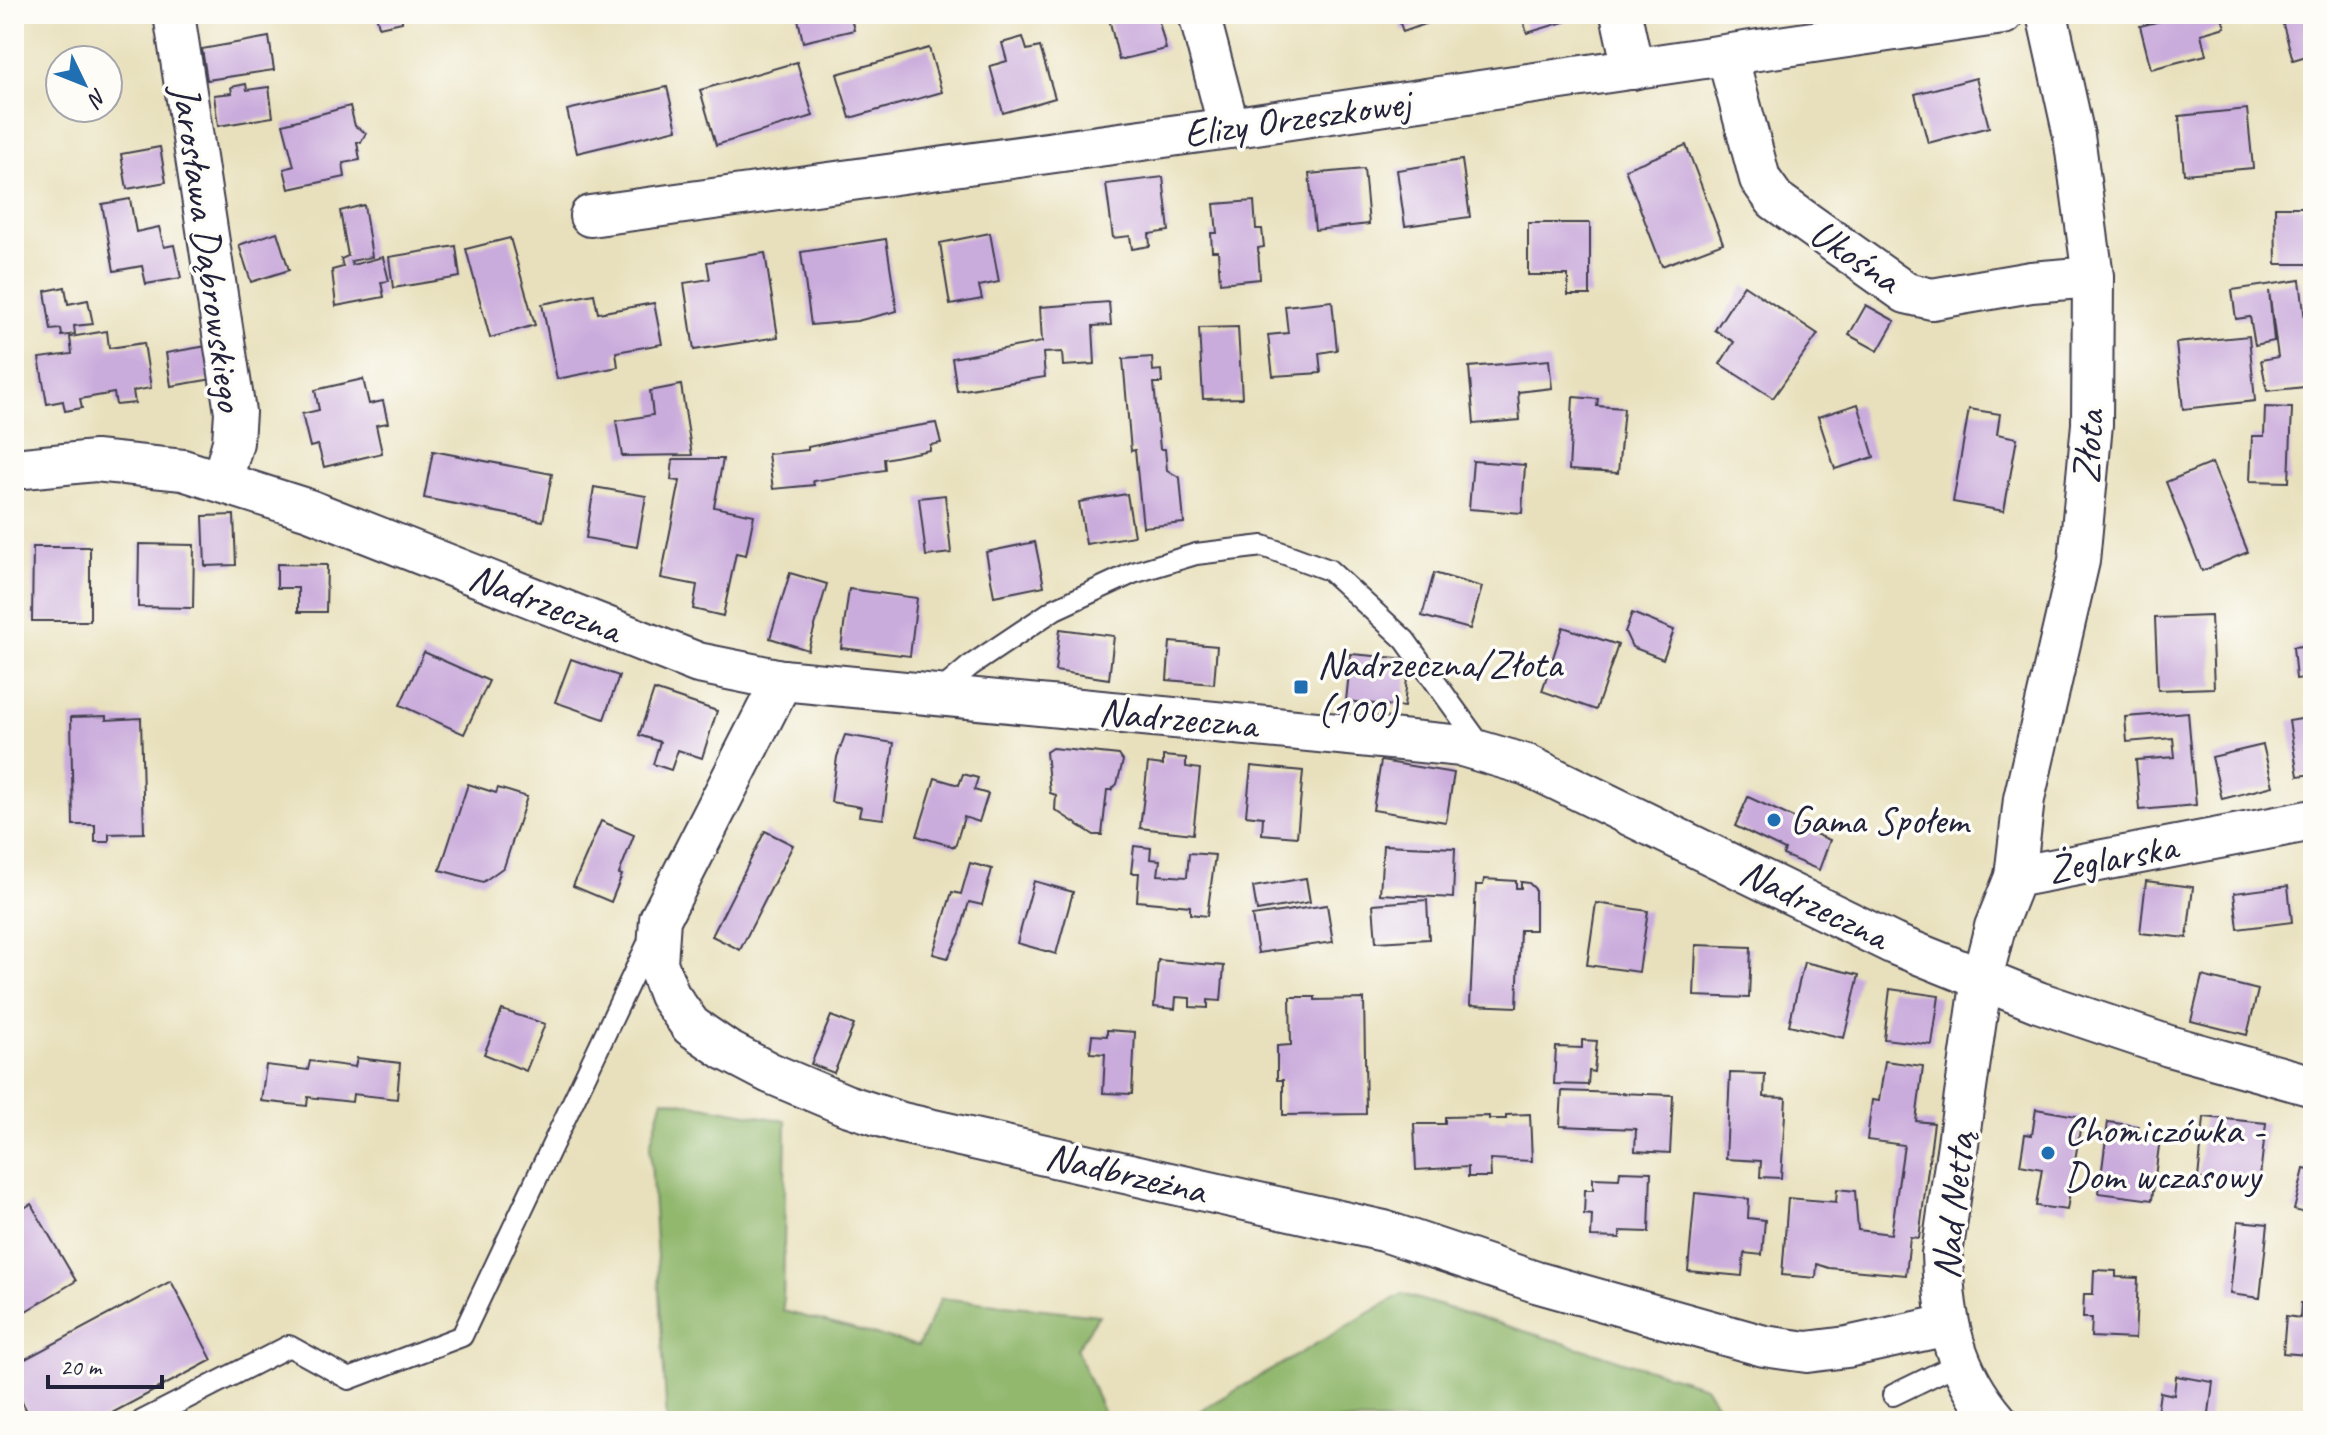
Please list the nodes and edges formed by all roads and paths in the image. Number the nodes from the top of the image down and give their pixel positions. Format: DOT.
graph roads {
  1 [pos="174,14"];
  2 [pos="1199,14"];
  3 [pos="1621,14"];
  4 [pos="2003,14"];
  5 [pos="2047,14"];
  6 [pos="1727,55"];
  7 [pos="1633,69"];
  8 [pos="1229,128"];
  9 [pos="590,216"];
  10 [pos="2093,277"];
  11 [pos="14,469"];
  12 [pos="222,481"];
  13 [pos="782,680"];
  14 [pos="936,695"];
  15 [pos="1486,753"];
  16 [pos="2313,820"];
  17 [pos="2015,877"];
  18 [pos="660,919"];
  19 [pos="1982,978"];
  20 [pos="2313,1086"];
  21 [pos="1948,1325"];
  22 [pos="1959,1363"];
  23 [pos="1893,1395"];
  24 [pos="142,1421"];
  25 [pos="1997,1421"];
  1 -- 12 [label="street, Jarosława Dąbrowskiego"];
  2 -- 8 [label="street"];
  3 -- 7 [label="street"];
  4 -- 6 [label="street, Elizy Orzeszkowej"];
  5 -- 10 [label="street, Złota"];
  6 -- 7 [label="street, Elizy Orzeszkowej"];
  6 -- 10 [label="street, Ukośna"];
  7 -- 8 [label="street, Elizy Orzeszkowej"];
  8 -- 9 [label="street, Elizy Orzeszkowej"];
  10 -- 17 [label="street, Złota"];
  11 -- 12 [label="street, Nadrzeczna"];
  12 -- 13 [label="street, Nadrzeczna"];
  13 -- 14 [label="street, Nadrzeczna"];
  13 -- 18 [label="street, Nadbrzeżna"];
  14 -- 15 [label="street, Nadrzeczna"];
  14 -- 15 [label="lane"];
  15 -- 19 [label="street, Nadrzeczna"];
  16 -- 17 [label="street, Żeglarska"];
  17 -- 19 [label="street, Żeglarska"];
  18 -- 21 [label="street, Nadbrzeżna"];
  18 -- 24 [label="lane"];
  19 -- 20 [label="street, Nadrzeczna"];
  19 -- 21 [label="street, Nad Nettą"];
  21 -- 22 [label="street, Nad Nettą"];
  22 -- 23 [label="lane"];
  22 -- 25 [label="street, Nad Nettą"];
}
